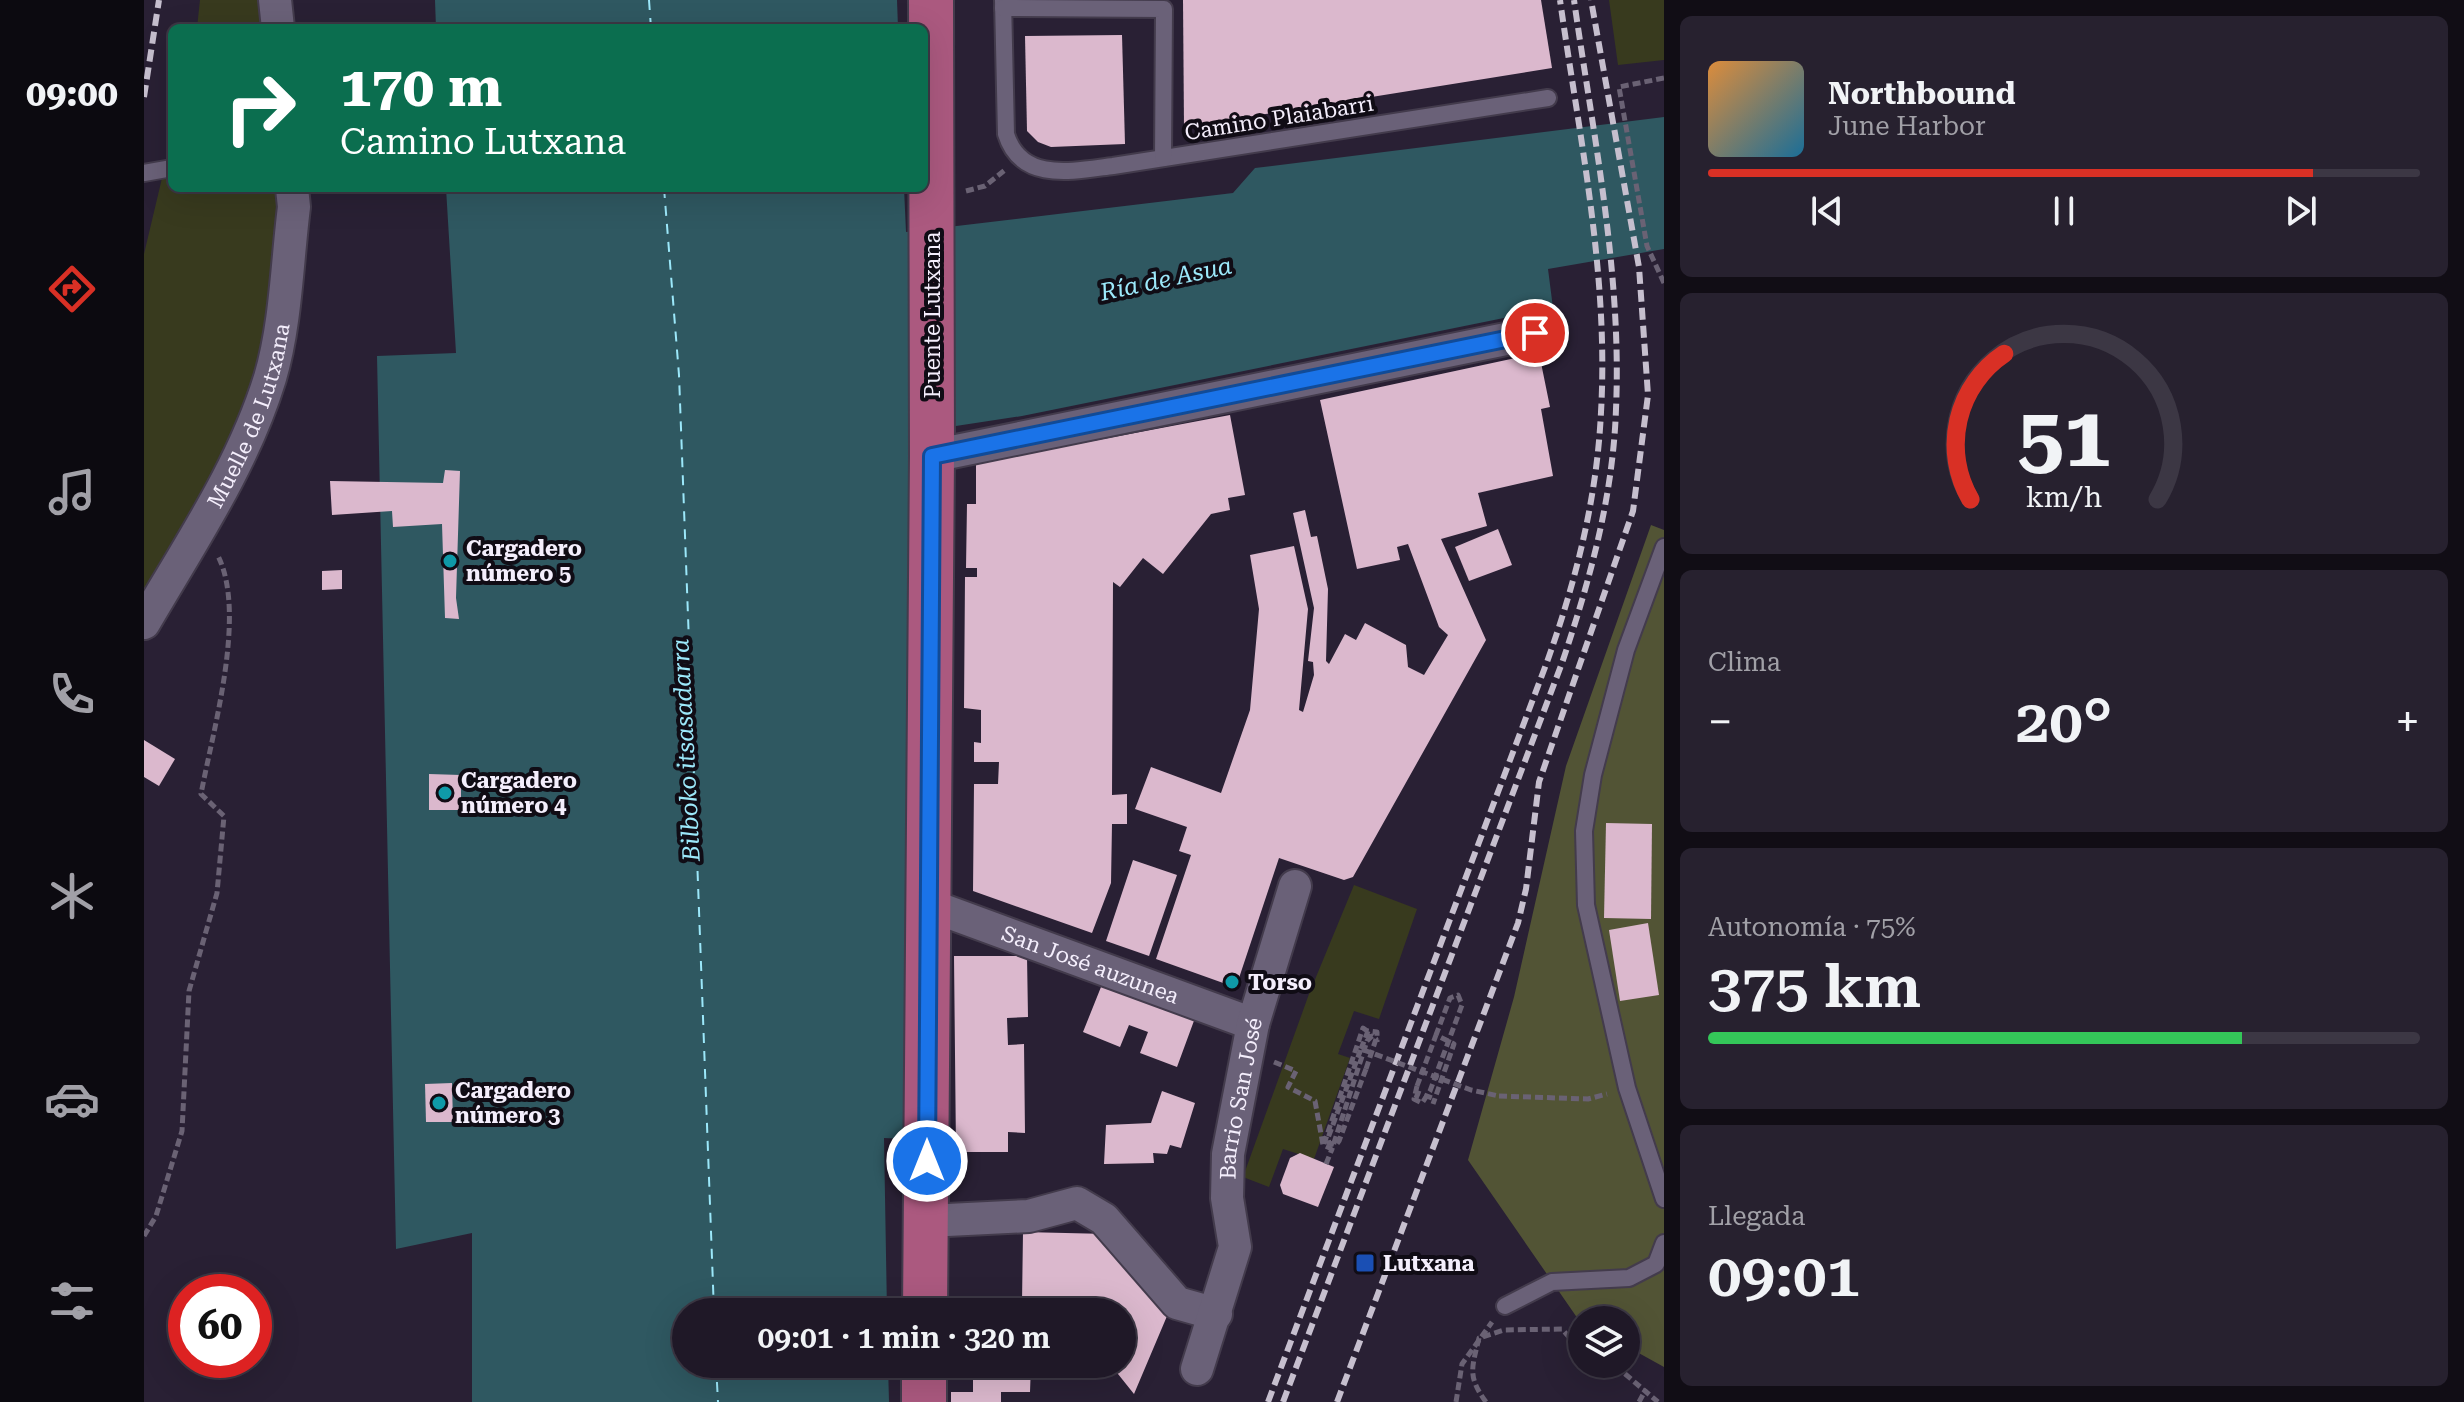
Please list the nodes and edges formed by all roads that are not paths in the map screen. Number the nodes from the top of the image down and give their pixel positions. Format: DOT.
graph roads {
  1 [pos="275,0"];
  2 [pos="931,0"];
  3 [pos="1003,4"];
  4 [pos="278,24"];
  5 [pos="1548,98"];
  6 [pos="1163,158"];
  7 [pos="168,169"];
  8 [pos="144,173"];
  9 [pos="292,192"];
  10 [pos="1535,333"];
  11 [pos="932,443"];
  12 [pos="1664,547"];
  13 [pos="144,623"];
  14 [pos="1295,886"];
  15 [pos="929,905"];
  16 [pos="1250,1038"];
  17 [pos="1664,1199"];
  18 [pos="927,1221"];
  19 [pos="1664,1243"];
  20 [pos="925,1298"];
  21 [pos="1505,1306"];
  22 [pos="1216,1314"];
  23 [pos="1197,1369"];
  1 -- 4 [label="street"];
  2 -- 11 [label="main road, Puente Lutxana"];
  3 -- 6 [label="lane, Camino Plaiabarri"];
  3 -- 6 [label="lane"];
  5 -- 6 [label="lane, Camino Plaiabarri"];
  7 -- 8 [label="lane"];
  9 -- 13 [label="street, Muelle de Lutxana"];
  10 -- 11 [label="street"];
  11 -- 15 [label="main road, Puente Lutxana"];
  12 -- 17 [label="lane"];
  14 -- 16 [label="street, Barrio San José"];
  15 -- 16 [label="street, San José auzunea"];
  15 -- 18 [label="main road, Puente Lutxana"];
  16 -- 22 [label="street, Barrio San José"];
  18 -- 20 [label="main road, Puente Lutxana"];
  18 -- 22 [label="street"];
  19 -- 21 [label="lane"];
  22 -- 23 [label="street, Barrio San José"];
}
